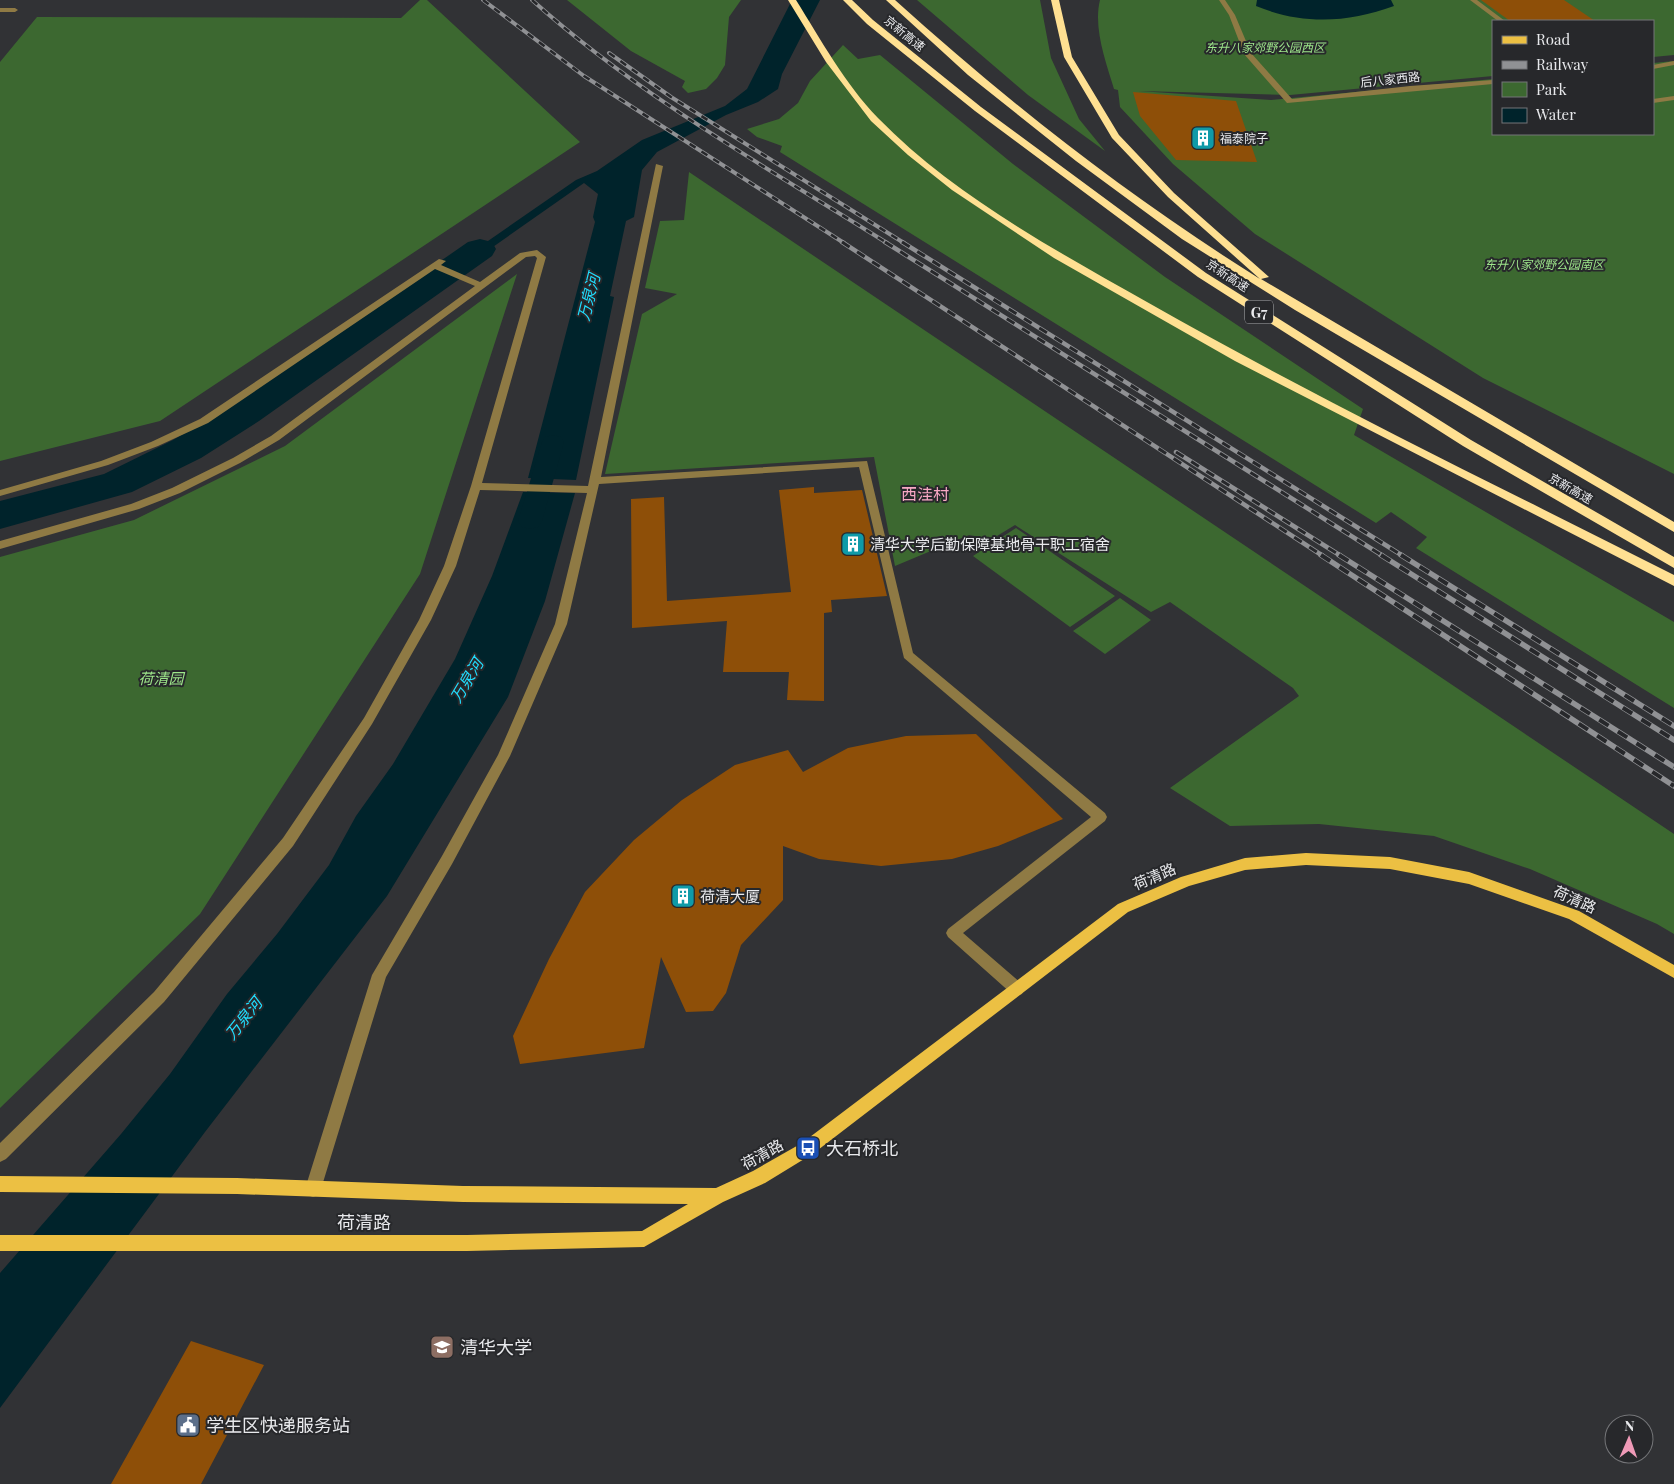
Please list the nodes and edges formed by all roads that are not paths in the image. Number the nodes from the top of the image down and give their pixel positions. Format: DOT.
graph roads {
  1 [pos="792,0"];
  2 [pos="846,0"];
  3 [pos="890,0"];
  4 [pos="1055,0"];
  5 [pos="1222,0"];
  6 [pos="1473,0"];
  7 [pos="1065,8"];
  8 [pos="0,10"];
  9 [pos="15,10"];
  10 [pos="1501,20"];
  11 [pos="1061,23"];
  12 [pos="1674,64"];
  13 [pos="1654,67"];
  14 [pos="1492,82"];
  15 [pos="1674,98"];
  16 [pos="1654,101"];
  17 [pos="659,166"];
  18 [pos="481,286"];
  19 [pos="1299,308"];
  20 [pos="594,485"];
  21 [pos="476,486"];
  22 [pos="0,493"];
  23 [pos="1674,528"];
  24 [pos="0,545"];
  25 [pos="1674,563"];
  26 [pos="1674,581"];
  27 [pos="1674,972"];
  28 [pos="1016,989"];
  29 [pos="0,1154"];
  30 [pos="3,1184"];
  31 [pos="313,1189"];
  32 [pos="717,1196"];
  33 [pos="0,1243"];
  1 -- 26 [label="highway"];
  2 -- 25 [label="highway, 京新高速 / G7"];
  3 -- 19 [label="highway, 京新高速 / G7"];
  4 -- 11 [label="highway"];
  5 -- 14 [label="street, 后八家西路"];
  6 -- 10 [label="street"];
  7 -- 11 [label="highway"];
  8 -- 9 [label="street"];
  11 -- 19 [label="highway"];
  12 -- 13 [label="street"];
  15 -- 16 [label="street"];
  17 -- 20 [label="street"];
  18 -- 21 [label="street"];
  18 -- 22 [label="street"];
  18 -- 24 [label="street"];
  19 -- 23 [label="highway, 京新高速 / G7"];
  20 -- 21 [label="street"];
  20 -- 28 [label="street"];
  20 -- 31 [label="street"];
  21 -- 29 [label="street"];
  27 -- 28 [label="main road, 荷清路"];
  28 -- 32 [label="main road, 荷清路"];
  30 -- 31 [label="main road, 荷清路"];
  31 -- 32 [label="main road, 荷清路"];
  32 -- 33 [label="main road, 荷清路"];
}
